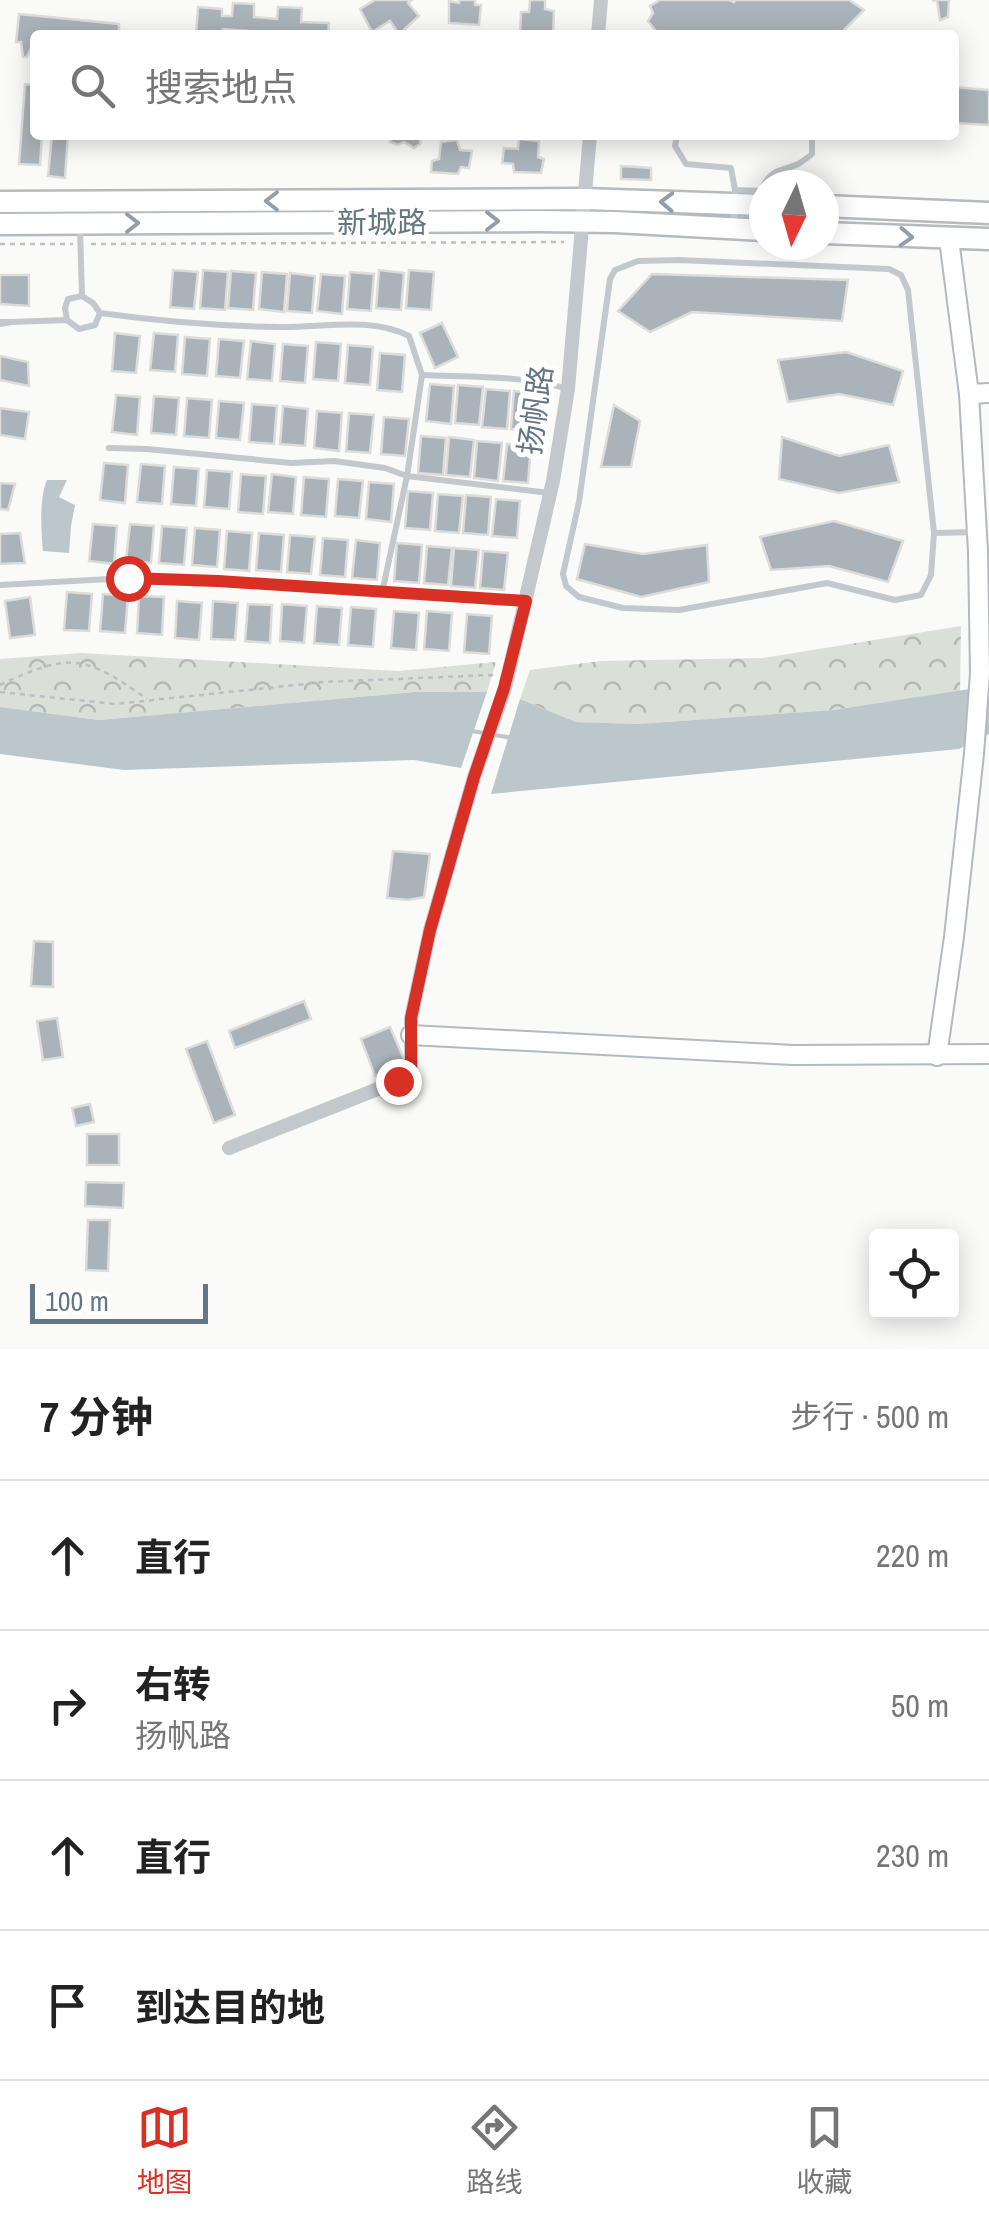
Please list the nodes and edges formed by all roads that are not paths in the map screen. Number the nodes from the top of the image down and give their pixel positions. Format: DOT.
graph roads {
  1 [pos="602,0"];
  2 [pos="599,30"];
  3 [pos="590,140"];
  4 [pos="676,140"];
  5 [pos="812,140"];
  6 [pos="777,170"];
  7 [pos="749,196"];
  8 [pos="735,197"];
  9 [pos="584,199"];
  10 [pos="0,202"];
  11 [pos="839,207"];
  12 [pos="989,213"];
  13 [pos="583,222"];
  14 [pos="80,223"];
  15 [pos="0,224"];
  16 [pos="734,228"];
  17 [pos="749,229"];
  18 [pos="839,234"];
  19 [pos="948,239"];
  20 [pos="989,239"];
  21 [pos="82,296"];
  22 [pos="100,313"];
  23 [pos="67,320"];
  24 [pos="0,323"];
  25 [pos="422,375"];
  26 [pos="568,389"];
  27 [pos="989,393"];
  28 [pos="969,394"];
  29 [pos="109,448"];
  30 [pos="406,476"];
  31 [pos="550,494"];
  32 [pos="977,532"];
  33 [pos="934,533"];
  34 [pos="0,585"];
  35 [pos="382,593"];
  36 [pos="526,601"];
  37 [pos="411,1035"];
  38 [pos="989,1054"];
  39 [pos="937,1056"];
  40 [pos="229,1148"];
  1 -- 2 [label="street"];
  3 -- 9 [label="street, 扬帆路"];
  4 -- 8 [label="lane"];
  5 -- 6 [label="lane"];
  7 -- 8 [label="main road, 新城路"];
  8 -- 9 [label="main road, 新城路, one-way"];
  8 -- 16 [label="lane"];
  9 -- 13 [label="street, 扬帆路"];
  9 -- 14 [label="main road, 新城路, one-way"];
  10 -- 14 [label="main road, 新城路"];
  11 -- 12 [label="main road"];
  14 -- 13 [label="main road, 新城路, one-way"];
  13 -- 16 [label="main road, 新城路"];
  13 -- 26 [label="street, 扬帆路"];
  14 -- 15 [label="main road, 新城路"];
  14 -- 21 [label="lane"];
  16 -- 17 [label="main road, 新城路"];
  18 -- 19 [label="main road, one-way"];
  19 -- 20 [label="main road"];
  19 -- 28 [label="street"];
  21 -- 22 [label="lane"];
  21 -- 23 [label="lane"];
  22 -- 23 [label="lane"];
  22 -- 25 [label="lane"];
  23 -- 24 [label="lane"];
  25 -- 26 [label="lane"];
  25 -- 30 [label="lane"];
  26 -- 31 [label="street, 扬帆路"];
  27 -- 28 [label="street"];
  28 -- 32 [label="street"];
  29 -- 30 [label="lane"];
  30 -- 31 [label="lane"];
  30 -- 35 [label="lane"];
  31 -- 36 [label="street, 扬帆路"];
  32 -- 33 [label="lane"];
  32 -- 39 [label="street"];
  33 -- 33 [label="lane"];
  34 -- 35 [label="lane"];
  35 -- 36 [label="lane"];
  36 -- 37 [label="street, 扬帆路"];
  37 -- 39 [label="street"];
  37 -- 40 [label="street, 扬帆路"];
  38 -- 39 [label="street"];
}
